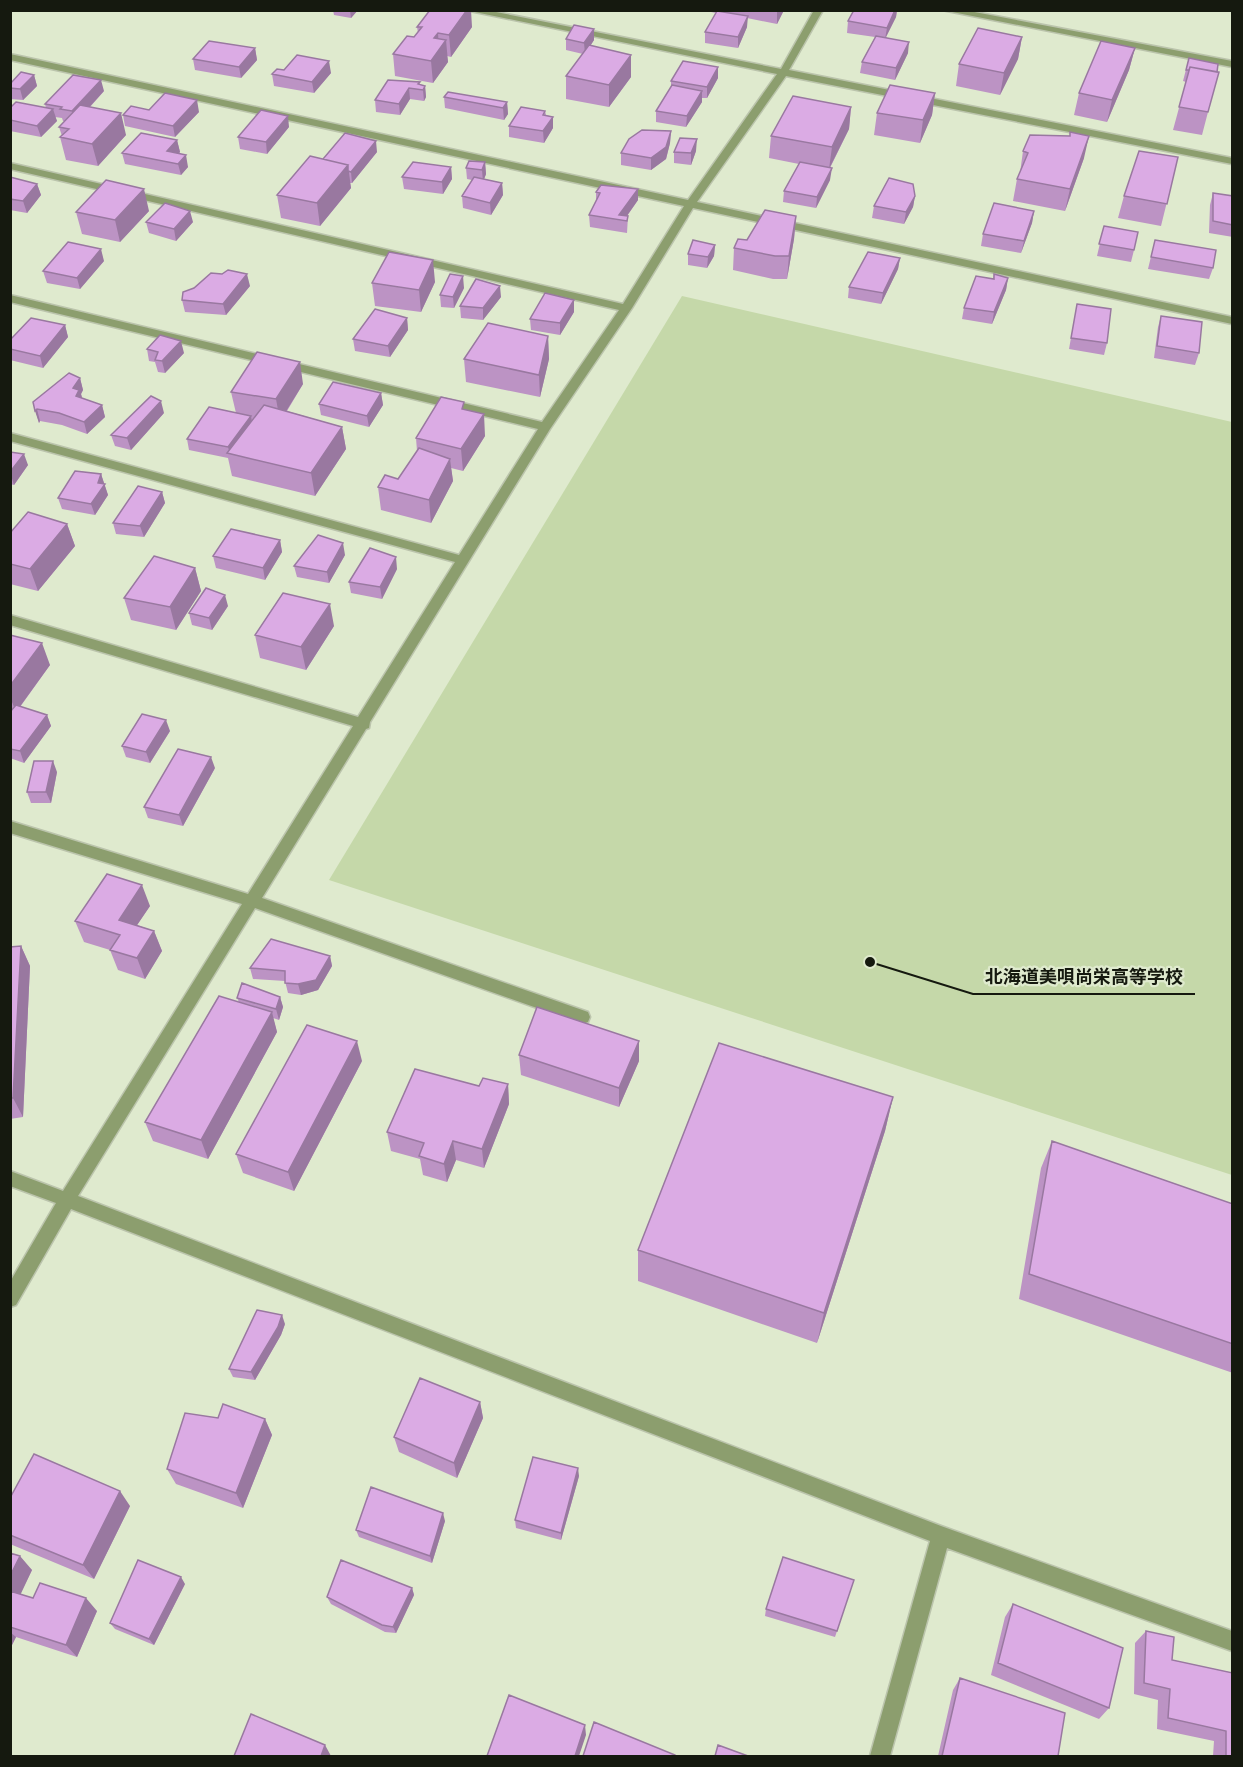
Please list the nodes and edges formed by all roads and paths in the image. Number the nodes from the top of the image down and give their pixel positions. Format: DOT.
graph roads {
  1 [pos="469,10"];
  2 [pos="819,10"];
  3 [pos="946,10"];
  4 [pos="10,57"];
  5 [pos="1233,64"];
  6 [pos="783,74"];
  7 [pos="1233,160"];
  8 [pos="10,166"];
  9 [pos="691,203"];
  10 [pos="10,298"];
  11 [pos="626,308"];
  12 [pos="1233,321"];
  13 [pos="545,427"];
  14 [pos="10,437"];
  15 [pos="462,560"];
  16 [pos="10,620"];
  17 [pos="364,724"];
  18 [pos="10,827"];
  19 [pos="254,901"];
  20 [pos="582,1017"];
  21 [pos="10,1178"];
  22 [pos="68,1198"];
  23 [pos="10,1299"];
  24 [pos="941,1536"];
  25 [pos="1233,1641"];
  26 [pos="880,1756"];
  1 -- 6 [label="street"];
  2 -- 6 [label="street"];
  3 -- 5 [label="street"];
  4 -- 9 [label="street"];
  6 -- 7 [label="street"];
  6 -- 9 [label="street"];
  8 -- 11 [label="street"];
  9 -- 11 [label="street"];
  9 -- 12 [label="street"];
  10 -- 13 [label="street"];
  11 -- 13 [label="street"];
  13 -- 15 [label="street"];
  14 -- 15 [label="street"];
  15 -- 17 [label="street"];
  16 -- 17 [label="street"];
  17 -- 19 [label="street"];
  18 -- 19 [label="street"];
  19 -- 20 [label="street"];
  19 -- 22 [label="street"];
  21 -- 22 [label="street"];
  22 -- 23 [label="street"];
  22 -- 24 [label="street"];
  24 -- 25 [label="street"];
  24 -- 26 [label="street"];
}
